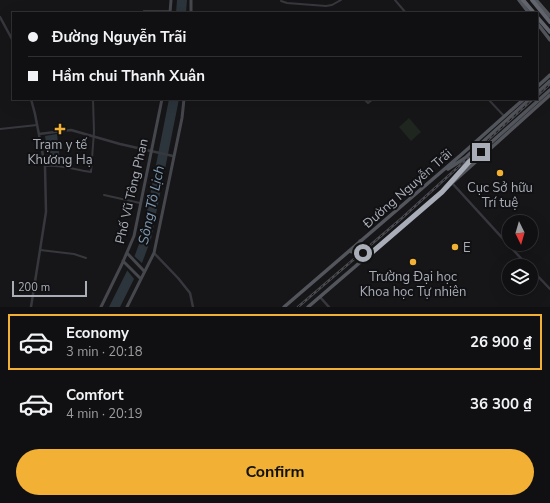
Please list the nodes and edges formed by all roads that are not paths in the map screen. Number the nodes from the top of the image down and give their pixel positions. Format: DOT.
graph roads {
  1 [pos="171,0"];
  2 [pos="191,0"];
  3 [pos="281,0"];
  4 [pos="341,0"];
  5 [pos="395,0"];
  6 [pos="518,0"];
  7 [pos="523,0"];
  8 [pos="532,0"];
  9 [pos="539,1"];
  10 [pos="144,12"];
  11 [pos="170,12"];
  12 [pos="191,12"];
  13 [pos="405,12"];
  14 [pos="528,12"];
  15 [pos="533,12"];
  16 [pos="0,17"];
  17 [pos="538,18"];
  18 [pos="550,19"];
  19 [pos="538,24"];
  20 [pos="550,32"];
  21 [pos="550,38"];
  22 [pos="12,40"];
  23 [pos="550,75"];
  24 [pos="550,81"];
  25 [pos="538,86"];
  26 [pos="550,90"];
  27 [pos="538,92"];
  28 [pos="550,95"];
  29 [pos="31,100"];
  30 [pos="94,100"];
  31 [pos="162,100"];
  32 [pos="184,100"];
  33 [pos="489,100"];
  34 [pos="523,100"];
  35 [pos="529,100"];
  36 [pos="504,116"];
  37 [pos="37,125"];
  38 [pos="0,129"];
  39 [pos="39,134"];
  40 [pos="93,136"];
  41 [pos="152,151"];
  42 [pos="172,155"];
  43 [pos="45,166"];
  44 [pos="432,180"];
  45 [pos="452,183"];
  46 [pos="442,192"];
  47 [pos="104,195"];
  48 [pos="140,203"];
  49 [pos="360,241"];
  50 [pos="40,250"];
  51 [pos="349,251"];
  52 [pos="127,253"];
  53 [pos="154,253"];
  54 [pos="370,254"];
  55 [pos="86,258"];
  56 [pos="522,259"];
  57 [pos="124,261"];
  58 [pos="361,262"];
  59 [pos="143,269"];
  60 [pos="538,276"];
  61 [pos="140,278"];
  62 [pos="550,289"];
  63 [pos="320,297"];
  64 [pos="290,302"];
  65 [pos="31,307"];
  66 [pos="101,307"];
  67 [pos="127,307"];
  68 [pos="193,307"];
  69 [pos="284,307"];
  70 [pos="289,307"];
  71 [pos="308,307"];
  72 [pos="329,307"];
  1 -- 11 [label="main road"];
  2 -- 12 [label="main road"];
  3 -- 4 [label="street"];
  5 -- 13 [label="street"];
  6 -- 14 [label="main road"];
  7 -- 15 [label="highway"];
  8 -- 18 [label="highway"];
  9 -- 18 [label="main road"];
  10 -- 11 [label="street"];
  16 -- 22 [label="street"];
  17 -- 20 [label="highway"];
  19 -- 21 [label="main road"];
  23 -- 25 [label="main road"];
  24 -- 27 [label="main road"];
  26 -- 46 [label="main road"];
  28 -- 45 [label="main road, Đường Nguyễn Trãi"];
  29 -- 37 [label="street"];
  30 -- 40 [label="street"];
  31 -- 41 [label="main road, Phố Vũ Tông Phan"];
  32 -- 42 [label="main road"];
  33 -- 36 [label="street"];
  34 -- 36 [label="main road, Đường Nguyễn Trãi"];
  35 -- 44 [label="main road"];
  36 -- 44 [label="main road, Đường Nguyễn Trãi"];
  37 -- 38 [label="street"];
  37 -- 39 [label="street"];
  39 -- 40 [label="street"];
  39 -- 43 [label="street"];
  40 -- 41 [label="street"];
  40 -- 43 [label="street"];
  41 -- 42 [label="street"];
  41 -- 48 [label="main road, Phố Vũ Tông Phan"];
  42 -- 53 [label="main road"];
  43 -- 50 [label="street"];
  44 -- 49 [label="main road, Đường Nguyễn Trãi"];
  45 -- 46 [label="main road, Đường Nguyễn Trãi"];
  45 -- 56 [label="street"];
  46 -- 54 [label="main road, Đường Nguyễn Trãi"];
  47 -- 48 [label="street"];
  48 -- 52 [label="main road, Phố Vũ Tông Phan"];
  49 -- 51 [label="main road, Đường Nguyễn Trãi"];
  49 -- 54 [label="main road"];
  50 -- 55 [label="street"];
  50 -- 65 [label="street"];
  51 -- 58 [label="main road"];
  51 -- 64 [label="main road, Đường Nguyễn Trãi"];
  52 -- 57 [label="main road, Phố Vũ Tông Phan"];
  52 -- 59 [label="main road"];
  53 -- 59 [label="main road"];
  53 -- 68 [label="street"];
  54 -- 58 [label="main road, Đường Nguyễn Trãi"];
  57 -- 61 [label="main road"];
  57 -- 66 [label="main road, Phố Vũ Tông Phan"];
  58 -- 63 [label="main road, Đường Nguyễn Trãi"];
  59 -- 61 [label="main road"];
  60 -- 62 [label="street"];
  61 -- 67 [label="main road"];
  63 -- 71 [label="main road, Đường Nguyễn Trãi"];
  63 -- 72 [label="street"];
  64 -- 69 [label="main road, Đường Nguyễn Trãi"];
  64 -- 70 [label="main road"];
}
